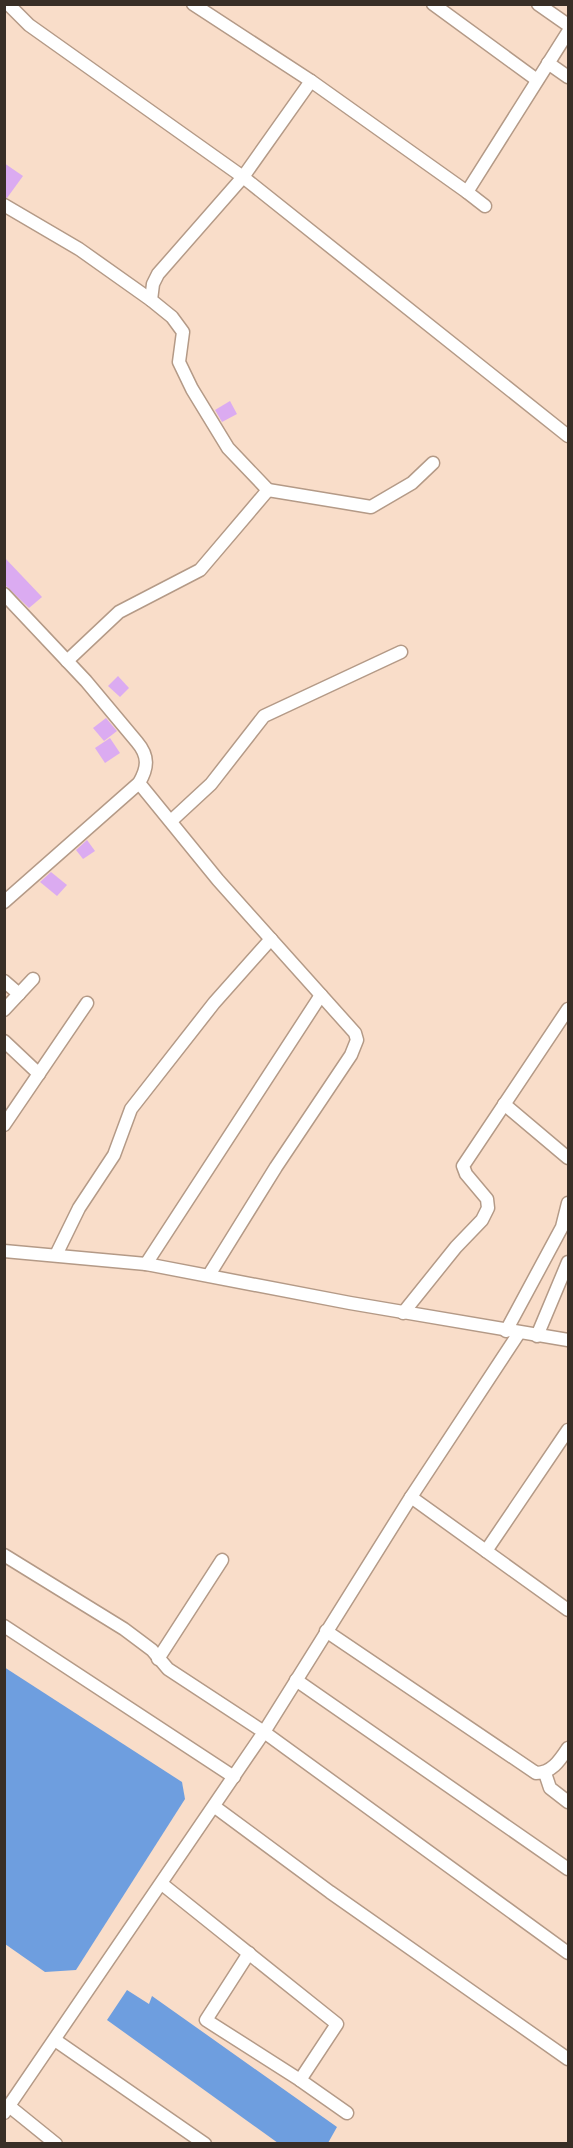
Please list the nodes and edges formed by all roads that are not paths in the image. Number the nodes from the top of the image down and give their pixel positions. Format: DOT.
graph roads {
  1 [pos="8,4"];
  2 [pos="193,4"];
  3 [pos="433,4"];
  4 [pos="538,4"];
  5 [pos="568,25"];
  6 [pos="568,32"];
  7 [pos="548,63"];
  8 [pos="568,77"];
  9 [pos="537,80"];
  10 [pos="311,81"];
  11 [pos="243,177"];
  12 [pos="466,192"];
  13 [pos="4,205"];
  14 [pos="485,206"];
  15 [pos="150,300"];
  16 [pos="568,436"];
  17 [pos="433,463"];
  18 [pos="268,490"];
  19 [pos="4,594"];
  20 [pos="401,652"];
  21 [pos="67,661"];
  22 [pos="139,783"];
  23 [pos="171,821"];
  24 [pos="4,902"];
  25 [pos="271,939"];
  26 [pos="33,979"];
  27 [pos="4,981"];
  28 [pos="19,994"];
  29 [pos="321,995"];
  30 [pos="87,1003"];
  31 [pos="568,1008"];
  32 [pos="4,1010"];
  33 [pos="4,1041"];
  34 [pos="39,1074"];
  35 [pos="504,1104"];
  36 [pos="4,1125"];
  37 [pos="568,1158"];
  38 [pos="568,1203"];
  39 [pos="4,1251"];
  40 [pos="56,1256"];
  41 [pos="568,1262"];
  42 [pos="146,1264"];
  43 [pos="209,1275"];
  44 [pos="403,1313"];
  45 [pos="506,1331"];
  46 [pos="519,1333"];
  47 [pos="537,1336"];
  48 [pos="568,1340"];
  49 [pos="568,1430"];
  50 [pos="411,1497"];
  51 [pos="486,1551"];
  52 [pos="4,1556"];
  53 [pos="222,1560"];
  54 [pos="568,1610"];
  55 [pos="4,1626"];
  56 [pos="326,1631"];
  57 [pos="158,1659"];
  58 [pos="296,1680"];
  59 [pos="264,1732"];
  60 [pos="568,1748"];
  61 [pos="545,1773"];
  62 [pos="234,1777"];
  63 [pos="568,1802"];
  64 [pos="215,1807"];
  65 [pos="568,1869"];
  66 [pos="162,1884"];
  67 [pos="249,1953"];
  68 [pos="568,1953"];
  69 [pos="56,2040"];
  70 [pos="568,2059"];
  71 [pos="300,2080"];
  72 [pos="7,2110"];
  73 [pos="347,2113"];
  74 [pos="56,2144"];
  75 [pos="206,2144"];
  1 -- 11 [label="street"];
  2 -- 10 [label="street"];
  3 -- 9 [label="street"];
  4 -- 5 [label="street"];
  6 -- 7 [label="street"];
  7 -- 8 [label="street"];
  7 -- 9 [label="street"];
  9 -- 12 [label="street"];
  10 -- 11 [label="street"];
  10 -- 12 [label="street"];
  11 -- 15 [label="street"];
  11 -- 16 [label="street"];
  12 -- 14 [label="street"];
  13 -- 15 [label="street"];
  15 -- 18 [label="street"];
  17 -- 18 [label="street"];
  18 -- 21 [label="street"];
  19 -- 21 [label="street"];
  20 -- 23 [label="street"];
  21 -- 22 [label="street"];
  22 -- 23 [label="street"];
  22 -- 24 [label="street"];
  23 -- 25 [label="street"];
  25 -- 29 [label="street"];
  25 -- 40 [label="street"];
  26 -- 28 [label="street"];
  27 -- 28 [label="street"];
  28 -- 32 [label="street"];
  29 -- 42 [label="street"];
  29 -- 43 [label="street"];
  30 -- 34 [label="street"];
  31 -- 35 [label="street"];
  33 -- 34 [label="street"];
  34 -- 36 [label="street"];
  35 -- 37 [label="street"];
  35 -- 44 [label="street"];
  38 -- 45 [label="street"];
  39 -- 40 [label="street"];
  40 -- 42 [label="street"];
  41 -- 47 [label="street"];
  42 -- 43 [label="street"];
  43 -- 44 [label="street"];
  44 -- 45 [label="street"];
  45 -- 46 [label="street"];
  46 -- 47 [label="street"];
  46 -- 50 [label="street"];
  47 -- 48 [label="street"];
  49 -- 51 [label="street"];
  50 -- 51 [label="street"];
  50 -- 56 [label="street"];
  51 -- 54 [label="street"];
  52 -- 57 [label="street"];
  53 -- 57 [label="street"];
  55 -- 62 [label="street"];
  56 -- 58 [label="street"];
  56 -- 61 [label="street"];
  57 -- 59 [label="street"];
  58 -- 59 [label="street"];
  58 -- 65 [label="street"];
  59 -- 62 [label="street"];
  59 -- 68 [label="street"];
  60 -- 61 [label="street"];
  61 -- 63 [label="street"];
  62 -- 64 [label="street"];
  64 -- 66 [label="street"];
  64 -- 70 [label="street"];
  66 -- 67 [label="street"];
  66 -- 69 [label="street"];
  67 -- 71 [label="street"];
  67 -- 71 [label="street"];
  69 -- 72 [label="street"];
  69 -- 75 [label="street"];
  71 -- 73 [label="street"];
  72 -- 74 [label="street"];
}
